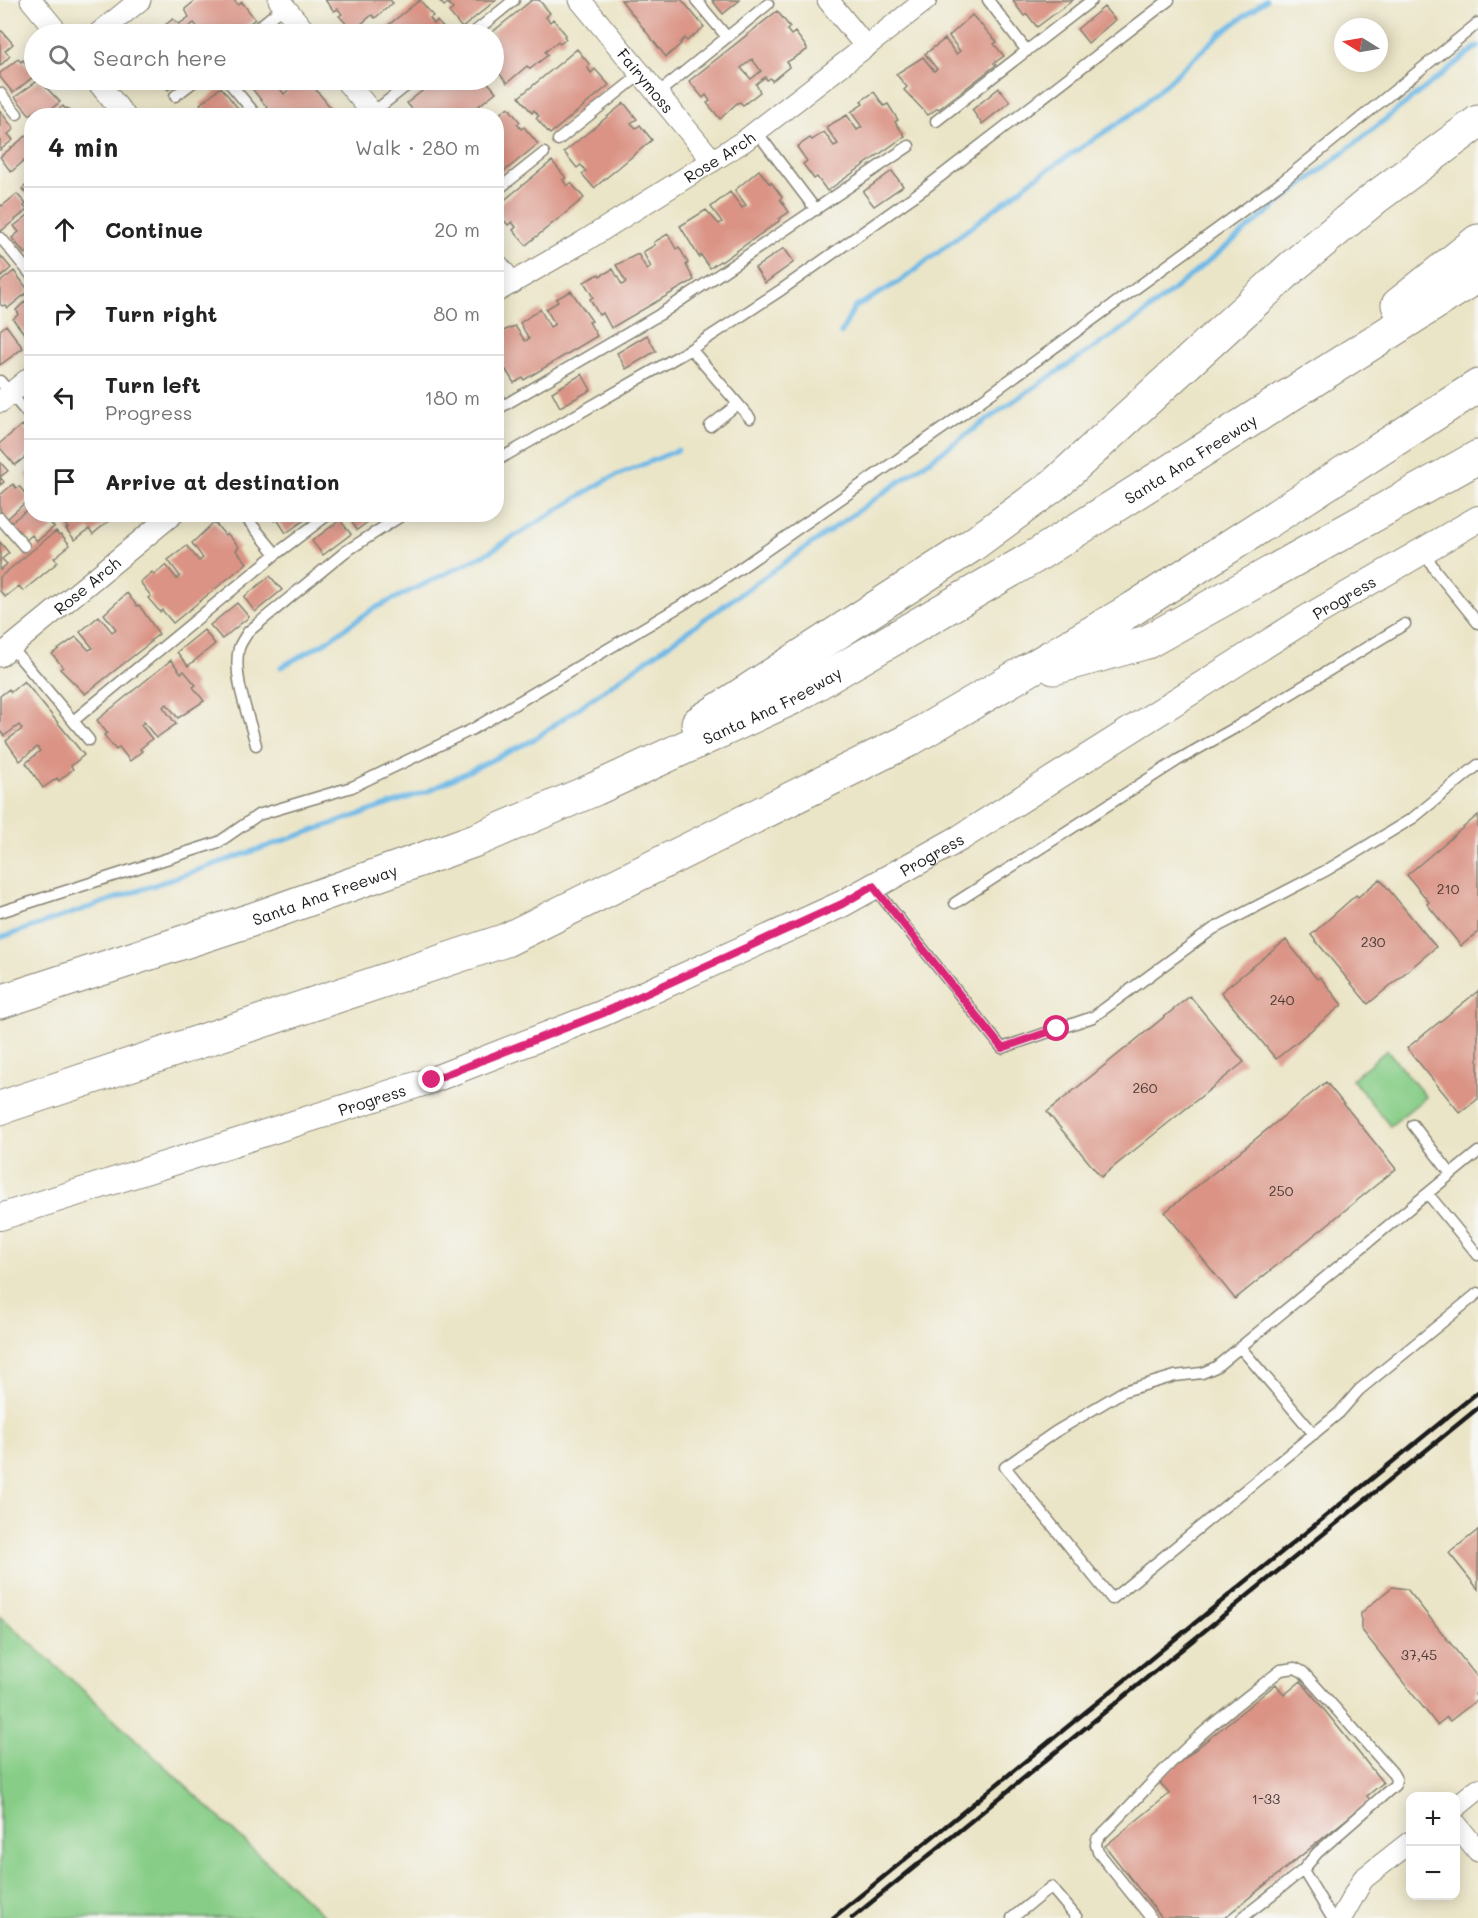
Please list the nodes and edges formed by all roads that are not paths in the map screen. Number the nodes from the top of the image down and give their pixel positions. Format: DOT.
graph roads {
  1 [pos="31,0"];
  2 [pos="140,0"];
  3 [pos="514,0"];
  4 [pos="580,0"];
  5 [pos="696,0"];
  6 [pos="828,0"];
  7 [pos="926,0"];
  8 [pos="988,0"];
  9 [pos="1092,0"];
  10 [pos="1169,0"];
  11 [pos="285,2"];
  12 [pos="768,4"];
  13 [pos="1478,23"];
  14 [pos="51,24"];
  15 [pos="110,24"];
  16 [pos="261,24"];
  17 [pos="300,24"];
  18 [pos="484,24"];
  19 [pos="727,38"];
  20 [pos="866,47"];
  21 [pos="1028,51"];
  22 [pos="641,74"];
  23 [pos="104,90"];
  24 [pos="184,90"];
  25 [pos="235,90"];
  26 [pos="354,90"];
  27 [pos="402,90"];
  28 [pos="0,93"];
  29 [pos="657,93"];
  30 [pos="176,96"];
  31 [pos="119,108"];
  32 [pos="250,108"];
  33 [pos="369,108"];
  34 [pos="381,108"];
  35 [pos="17,114"];
  36 [pos="936,122"];
  37 [pos="1478,122"];
  38 [pos="756,132"];
  39 [pos="558,140"];
  40 [pos="909,146"];
  41 [pos="544,153"];
  42 [pos="713,161"];
  43 [pos="504,184"];
  44 [pos="816,210"];
  45 [pos="1,238"];
  46 [pos="1478,241"];
  47 [pos="24,266"];
  48 [pos="1478,276"];
  49 [pos="505,287"];
  50 [pos="691,349"];
  51 [pos="24,381"];
  52 [pos="1478,386"];
  53 [pos="4,392"];
  54 [pos="738,404"];
  55 [pos="504,406"];
  56 [pos="24,411"];
  57 [pos="1266,411"];
  58 [pos="750,418"];
  59 [pos="710,426"];
  60 [pos="504,456"];
  61 [pos="1478,457"];
  62 [pos="0,518"];
  63 [pos="1478,519"];
  64 [pos="163,522"];
  65 [pos="250,522"];
  66 [pos="318,522"];
  67 [pos="392,522"];
  68 [pos="24,546"];
  69 [pos="1424,551"];
  70 [pos="276,554"];
  71 [pos="1478,623"];
  72 [pos="1405,624"];
  73 [pos="6,652"];
  74 [pos="1011,680"];
  75 [pos="73,721"];
  76 [pos="89,740"];
  77 [pos="256,744"];
  78 [pos="1478,765"];
  79 [pos="596,789"];
  80 [pos="873,886"];
  81 [pos="954,903"];
  82 [pos="0,912"];
  83 [pos="0,1002"];
  84 [pos="0,1108"];
  85 [pos="1413,1125"];
  86 [pos="1478,1152"];
  87 [pos="1451,1174"];
  88 [pos="1428,1194"];
  89 [pos="0,1218"];
  90 [pos="1478,1255"];
  91 [pos="1478,1293"];
  92 [pos="1240,1347"];
  93 [pos="1314,1434"];
  94 [pos="1478,1789"];
  95 [pos="1460,1803"];
  96 [pos="1460,1830"];
  97 [pos="1406,1845"];
  98 [pos="1478,1851"];
  99 [pos="1303,1870"];
  100 [pos="1012,1918"];
  101 [pos="1077,1918"];
  102 [pos="1151,1918"];
  103 [pos="1242,1918"];
  104 [pos="1332,1918"];
  105 [pos="1341,1918"];
  1 -- 14 [label="street"];
  2 -- 15 [label="street"];
  3 -- 18 [label="lane"];
  4 -- 22 [label="street, Fairymoss"];
  5 -- 19 [label="lane"];
  6 -- 20 [label="street"];
  7 -- 20 [label="street, Rose Arch"];
  8 -- 21 [label="lane"];
  9 -- 21 [label="lane"];
  10 -- 50 [label="lane"];
  11 -- 16 [label="lane"];
  11 -- 17 [label="street"];
  12 -- 19 [label="lane"];
  13 -- 82 [label="lane"];
  19 -- 29 [label="lane"];
  20 -- 38 [label="street, Rose Arch"];
  21 -- 36 [label="lane"];
  22 -- 29 [label="street, Fairymoss"];
  22 -- 39 [label="lane"];
  23 -- 31 [label="street"];
  24 -- 30 [label="lane"];
  25 -- 32 [label="lane"];
  26 -- 33 [label="street"];
  27 -- 34 [label="lane"];
  28 -- 35 [label="lane"];
  29 -- 42 [label="street, Fairymoss"];
  37 -- 79 [label="highway"];
  38 -- 42 [label="street, Rose Arch"];
  38 -- 44 [label="lane"];
  40 -- 44 [label="lane"];
  41 -- 43 [label="lane"];
  42 -- 49 [label="street, Rose Arch"];
  44 -- 55 [label="lane"];
  45 -- 47 [label="lane"];
  46 -- 57 [label="highway"];
  48 -- 57 [label="highway, Santa Ana Freeway"];
  50 -- 54 [label="lane"];
  50 -- 60 [label="lane"];
  51 -- 53 [label="street"];
  52 -- 74 [label="highway"];
  53 -- 56 [label="lane"];
  54 -- 58 [label="lane"];
  54 -- 59 [label="lane"];
  57 -- 79 [label="highway, Santa Ana Freeway"];
  61 -- 74 [label="highway"];
  62 -- 68 [label="lane"];
  63 -- 69 [label="street, Progress"];
  64 -- 73 [label="street, Rose Arch"];
  65 -- 70 [label="lane"];
  66 -- 70 [label="lane"];
  67 -- 77 [label="lane"];
  69 -- 71 [label="lane"];
  69 -- 80 [label="street, Progress"];
  70 -- 75 [label="lane"];
  72 -- 81 [label="lane"];
  73 -- 75 [label="lane"];
  74 -- 84 [label="highway"];
  75 -- 76 [label="lane"];
  78 -- 80 [label="lane"];
  79 -- 83 [label="highway, Santa Ana Freeway"];
  80 -- 89 [label="street, Progress"];
  85 -- 87 [label="lane"];
  86 -- 87 [label="lane"];
  87 -- 88 [label="lane"];
  88 -- 90 [label="lane"];
  88 -- 92 [label="lane"];
  91 -- 93 [label="lane"];
  92 -- 93 [label="lane"];
  92 -- 93 [label="lane"];
  94 -- 95 [label="street"];
  96 -- 98 [label="street"];
  97 -- 105 [label="street"];
  99 -- 102 [label="lane"];
  99 -- 103 [label="lane"];
  99 -- 104 [label="lane"];
  100 -- 101 [label="lane"];
}
